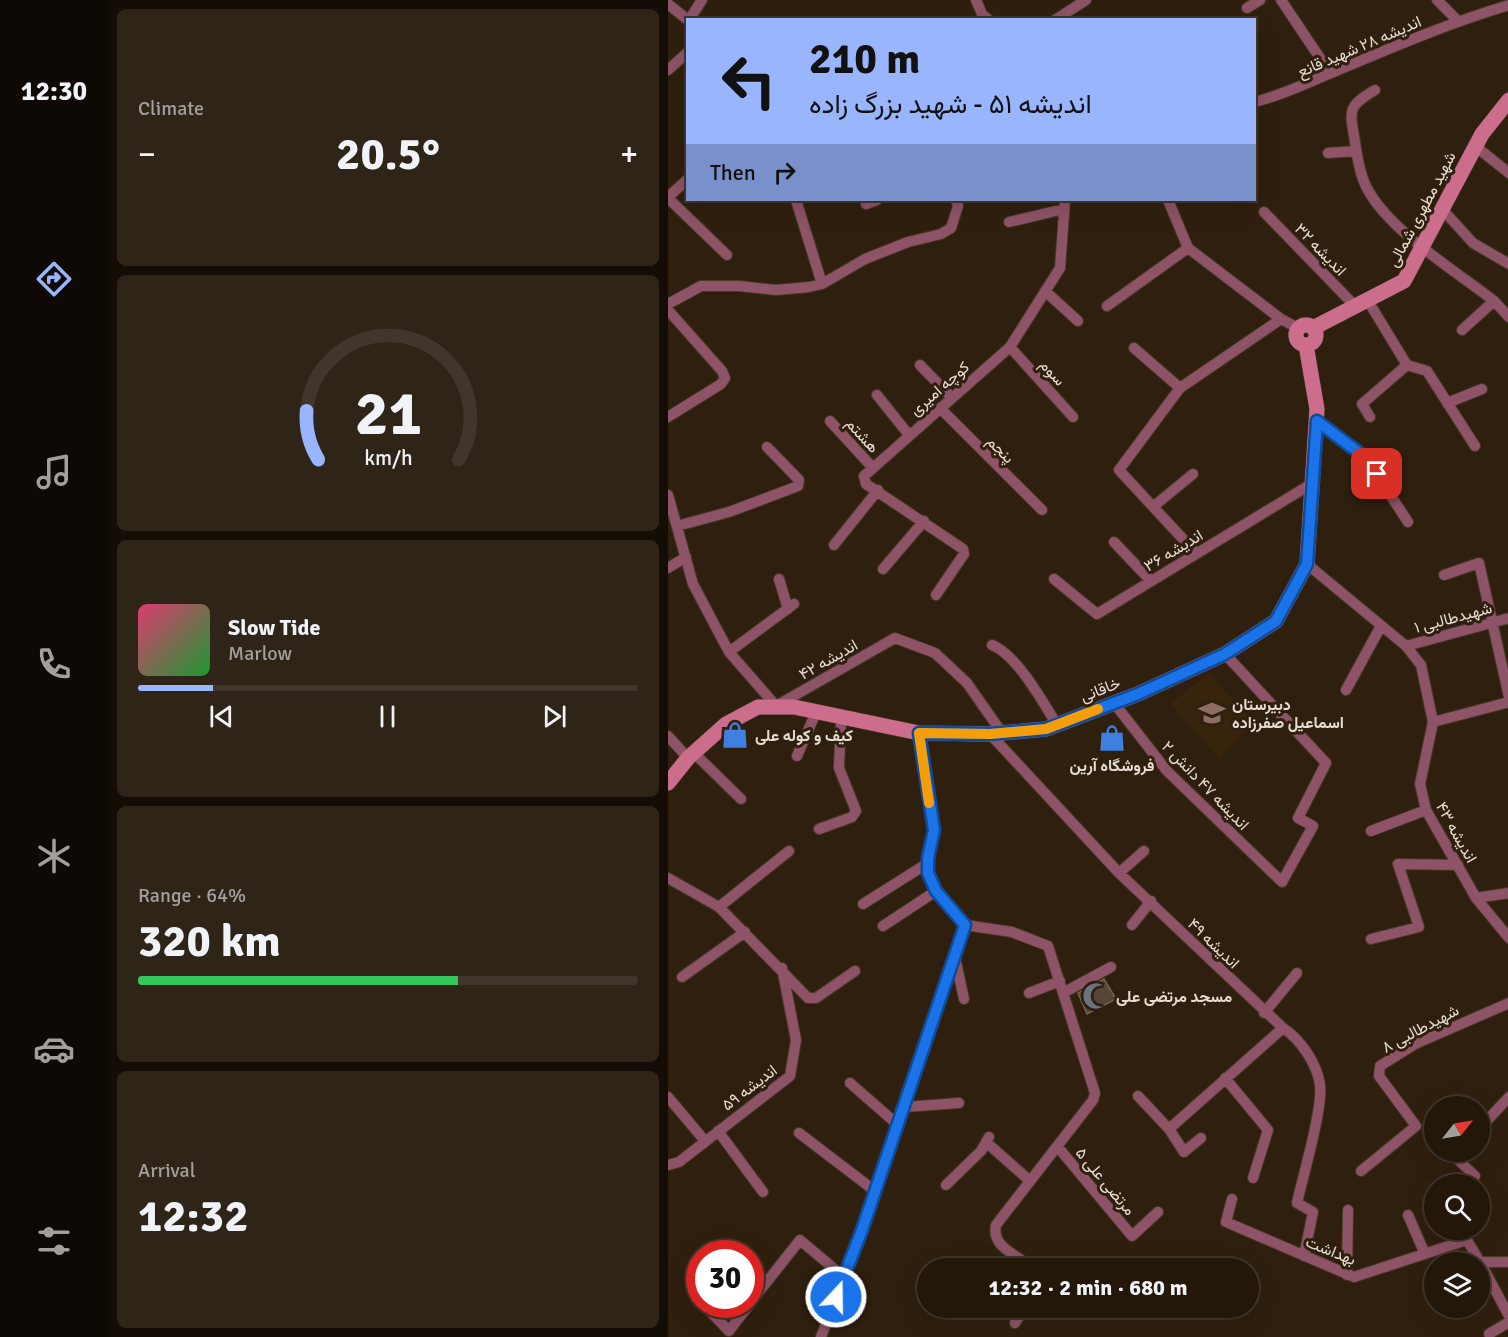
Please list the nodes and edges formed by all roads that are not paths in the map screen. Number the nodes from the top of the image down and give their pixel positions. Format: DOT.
graph roads {
  1 [pos="702,0"];
  2 [pos="1086,0"];
  3 [pos="1260,0"];
  4 [pos="1281,0"];
  5 [pos="1438,0"];
  6 [pos="978,1"];
  7 [pos="668,4"];
  8 [pos="1508,5"];
  9 [pos="1247,8"];
  10 [pos="686,18"];
  11 [pos="689,18"];
  12 [pos="987,18"];
  13 [pos="1058,18"];
  14 [pos="1458,21"];
  15 [pos="686,54"];
  16 [pos="668,70"];
  17 [pos="1330,73"];
  18 [pos="1375,90"];
  19 [pos="1508,100"];
  20 [pos="1256,102"];
  21 [pos="1475,146"];
  22 [pos="1356,151"];
  23 [pos="1328,153"];
  24 [pos="1508,173"];
  25 [pos="686,181"];
  26 [pos="668,197"];
  27 [pos="796,201"];
  28 [pos="956,201"];
  29 [pos="1168,201"];
  30 [pos="1065,204"];
  31 [pos="1442,209"];
  32 [pos="1264,212"];
  33 [pos="1009,222"];
  34 [pos="1423,246"];
  35 [pos="1188,248"];
  36 [pos="727,255"];
  37 [pos="1508,264"];
  38 [pos="822,284"];
  39 [pos="1045,291"];
  40 [pos="1494,302"];
  41 [pos="668,304"];
  42 [pos="1362,304"];
  43 [pos="1107,306"];
  44 [pos="668,310"];
  45 [pos="1508,317"];
  46 [pos="1281,319"];
  47 [pos="1078,321"];
  48 [pos="1306,328"];
  49 [pos="1463,330"];
  50 [pos="1010,347"];
  51 [pos="1134,348"];
  52 [pos="920,365"];
  53 [pos="1407,365"];
  54 [pos="1180,388"];
  55 [pos="1482,389"];
  56 [pos="877,394"];
  57 [pos="951,397"];
  58 [pos="1447,403"];
  59 [pos="940,408"];
  60 [pos="668,417"];
  61 [pos="1073,417"];
  62 [pos="1370,417"];
  63 [pos="830,421"];
  64 [pos="1317,421"];
  65 [pos="909,435"];
  66 [pos="1475,446"];
  67 [pos="767,447"];
  68 [pos="873,468"];
  69 [pos="1193,474"];
  70 [pos="1313,483"];
  71 [pos="878,490"];
  72 [pos="668,495"];
  73 [pos="1154,506"];
  74 [pos="1042,510"];
  75 [pos="924,521"];
  76 [pos="1408,522"];
  77 [pos="677,526"];
  78 [pos="1114,542"];
  79 [pos="834,545"];
  80 [pos="1196,553"];
  81 [pos="686,557"];
  82 [pos="1307,564"];
  83 [pos="668,568"];
  84 [pos="883,569"];
  85 [pos="1444,575"];
  86 [pos="779,579"];
  87 [pos="1054,579"];
  88 [pos="1151,581"];
  89 [pos="936,595"];
  90 [pos="1508,618"];
  91 [pos="1492,622"];
  92 [pos="1381,626"];
  93 [pos="895,638"];
  94 [pos="992,645"];
  95 [pos="1406,646"];
  96 [pos="729,652"];
  97 [pos="1225,654"];
  98 [pos="1346,690"];
  99 [pos="1508,699"];
  100 [pos="1114,703"];
  101 [pos="776,706"];
  102 [pos="817,710"];
  103 [pos="841,718"];
  104 [pos="1433,722"];
  105 [pos="1057,725"];
  106 [pos="919,733"];
  107 [pos="996,733"];
  108 [pos="668,736"];
  109 [pos="690,755"];
  110 [pos="797,756"];
  111 [pos="668,783"];
  112 [pos="741,800"];
  113 [pos="1426,810"];
  114 [pos="819,829"];
  115 [pos="1371,831"];
  116 [pos="789,850"];
  117 [pos="1144,851"];
  118 [pos="928,863"];
  119 [pos="1458,865"];
  120 [pos="1119,873"];
  121 [pos="668,878"];
  122 [pos="936,891"];
  123 [pos="1508,894"];
  124 [pos="1476,898"];
  125 [pos="1151,901"];
  126 [pos="863,904"];
  127 [pos="719,907"];
  128 [pos="965,925"];
  129 [pos="1132,925"];
  130 [pos="883,926"];
  131 [pos="745,932"];
  132 [pos="1508,938"];
  133 [pos="1371,939"];
  134 [pos="955,956"];
  135 [pos="1111,967"];
  136 [pos="782,968"];
  137 [pos="856,971"];
  138 [pos="1297,974"];
  139 [pos="682,977"];
  140 [pos="1060,981"];
  141 [pos="1029,993"];
  142 [pos="1063,993"];
  143 [pos="964,999"];
  144 [pos="1508,1003"];
  145 [pos="1264,1012"];
  146 [pos="1283,1028"];
  147 [pos="1225,1078"];
  148 [pos="850,1083"];
  149 [pos="1138,1096"];
  150 [pos="668,1097"];
  151 [pos="1508,1097"];
  152 [pos="959,1103"];
  153 [pos="904,1107"];
  154 [pos="1490,1117"];
  155 [pos="898,1125"];
  156 [pos="1169,1129"];
  157 [pos="718,1131"];
  158 [pos="799,1132"];
  159 [pos="1201,1138"];
  160 [pos="705,1141"];
  161 [pos="1057,1146"];
  162 [pos="1460,1162"];
  163 [pos="668,1165"];
  164 [pos="1361,1171"];
  165 [pos="1473,1174"];
  166 [pos="1253,1178"];
  167 [pos="1030,1181"];
  168 [pos="946,1185"];
  169 [pos="875,1191"];
  170 [pos="763,1192"];
  171 [pos="1232,1199"];
  172 [pos="1348,1210"];
  173 [pos="1158,1212"];
  174 [pos="1408,1215"];
  175 [pos="1424,1252"];
  176 [pos="1431,1252"];
  177 [pos="1474,1252"];
  178 [pos="1424,1254"];
  179 [pos="1304,1256"];
  180 [pos="1018,1258"];
  181 [pos="1490,1262"];
  182 [pos="1508,1262"];
  183 [pos="1347,1275"];
  184 [pos="844,1277"];
  185 [pos="1490,1281"];
  186 [pos="764,1286"];
  187 [pos="1508,1316"];
  188 [pos="716,1318"];
  189 [pos="739,1318"];
  190 [pos="1018,1318"];
  191 [pos="1508,1322"];
  192 [pos="1015,1323"];
  193 [pos="1489,1334"];
  194 [pos="821,1337"];
  1 -- 11 [label="street"];
  2 -- 13 [label="street"];
  3 -- 9 [label="street"];
  4 -- 17 [label="street"];
  5 -- 14 [label="street"];
  6 -- 12 [label="street"];
  7 -- 10 [label="street"];
  8 -- 14 [label="street, اندیشه ۲۸ شهید قانع"];
  14 -- 17 [label="street, اندیشه ۲۸ شهید قانع"];
  15 -- 16 [label="street"];
  17 -- 20 [label="street, اندیشه ۲۸ شهید قانع"];
  18 -- 22 [label="street"];
  19 -- 21 [label="main road, شهید مطهری شمالی"];
  21 -- 24 [label="street"];
  21 -- 31 [label="main road, شهید مطهری شمالی"];
  22 -- 23 [label="street"];
  22 -- 34 [label="street"];
  25 -- 26 [label="street"];
  26 -- 36 [label="street"];
  27 -- 38 [label="street"];
  28 -- 38 [label="street"];
  29 -- 35 [label="street"];
  30 -- 33 [label="street"];
  30 -- 39 [label="street, کوچه امیری"];
  31 -- 34 [label="main road, شهید مطهری شمالی"];
  31 -- 37 [label="street"];
  32 -- 42 [label="street, اندیشه ۳۲"];
  34 -- 40 [label="street"];
  34 -- 42 [label="main road, شهید مطهری شمالی"];
  35 -- 43 [label="street"];
  35 -- 46 [label="street"];
  38 -- 41 [label="street"];
  39 -- 47 [label="street"];
  39 -- 50 [label="street, کوچه امیری"];
  40 -- 45 [label="street"];
  40 -- 49 [label="street"];
  42 -- 48 [label="main road, شهید مطهری شمالی"];
  42 -- 53 [label="street, اندیشه ۳۲"];
  44 -- 60 [label="street"];
  46 -- 48 [label="street"];
  46 -- 54 [label="street"];
  48 -- 64 [label="main road, خاقانی"];
  50 -- 57 [label="street, کوچه امیری"];
  50 -- 61 [label="street, سوم"];
  51 -- 54 [label="street"];
  52 -- 57 [label="street"];
  53 -- 58 [label="street"];
  53 -- 62 [label="street"];
  54 -- 73 [label="street"];
  55 -- 58 [label="street"];
  56 -- 65 [label="street"];
  57 -- 59 [label="street, کوچه امیری"];
  58 -- 66 [label="street"];
  59 -- 65 [label="street, کوچه امیری"];
  59 -- 74 [label="street, پنجم"];
  63 -- 68 [label="street, هشتم"];
  64 -- 70 [label="main road, خاقانی"];
  64 -- 76 [label="street"];
  65 -- 68 [label="street, کوچه امیری"];
  67 -- 77 [label="street"];
  68 -- 71 [label="street"];
  69 -- 73 [label="street"];
  70 -- 80 [label="street, اندیشه ۳۶"];
  70 -- 82 [label="main road, خاقانی"];
  71 -- 75 [label="street"];
  71 -- 79 [label="street"];
  72 -- 77 [label="street"];
  73 -- 80 [label="street"];
  75 -- 84 [label="street"];
  75 -- 89 [label="street"];
  77 -- 81 [label="street"];
  78 -- 88 [label="street"];
  80 -- 88 [label="street, اندیشه ۳۶"];
  81 -- 83 [label="street"];
  81 -- 96 [label="street"];
  82 -- 92 [label="street, اندیشه ۴۳"];
  82 -- 97 [label="main road, خاقانی"];
  85 -- 91 [label="street"];
  86 -- 96 [label="street"];
  87 -- 88 [label="street, اندیشه ۳۶"];
  90 -- 91 [label="street, شهیدطالبی ۱"];
  91 -- 95 [label="street, شهیدطالبی ۱"];
  91 -- 99 [label="street"];
  92 -- 95 [label="street, اندیشه ۴۳"];
  92 -- 98 [label="street"];
  93 -- 101 [label="street, اندیشه ۴۲"];
  93 -- 107 [label="street, اندیشه ۴۹"];
  94 -- 105 [label="street"];
  95 -- 104 [label="street, اندیشه ۴۳"];
  96 -- 101 [label="street"];
  97 -- 100 [label="main road, خاقانی"];
  97 -- 100 [label="street, اندیشه ۴۷ دانش ۲"];
  99 -- 104 [label="street"];
  100 -- 105 [label="main road, خاقانی"];
  101 -- 102 [label="main road, خاقانی"];
  101 -- 109 [label="main road, خاقانی"];
  102 -- 103 [label="main road, خاقانی"];
  102 -- 110 [label="street"];
  103 -- 106 [label="main road, خاقانی"];
  103 -- 114 [label="street"];
  104 -- 113 [label="street, اندیشه ۴۳"];
  105 -- 107 [label="main road, خاقانی"];
  106 -- 107 [label="main road, خاقانی"];
  106 -- 118 [label="street"];
  107 -- 120 [label="street, اندیشه ۴۹"];
  108 -- 109 [label="street"];
  109 -- 111 [label="main road, خاقانی"];
  109 -- 112 [label="street"];
  113 -- 115 [label="street"];
  113 -- 119 [label="street, اندیشه ۴۳"];
  116 -- 127 [label="street"];
  117 -- 120 [label="street"];
  118 -- 122 [label="street"];
  118 -- 126 [label="street"];
  119 -- 124 [label="street, اندیشه ۴۳"];
  119 -- 133 [label="street"];
  120 -- 125 [label="street, اندیشه ۴۹"];
  121 -- 127 [label="street"];
  122 -- 128 [label="street"];
  122 -- 130 [label="street"];
  123 -- 124 [label="street"];
  124 -- 132 [label="street, اندیشه ۴۳"];
  125 -- 129 [label="street"];
  125 -- 145 [label="street, اندیشه ۴۹"];
  127 -- 131 [label="street"];
  128 -- 134 [label="street"];
  128 -- 140 [label="street"];
  131 -- 136 [label="street"];
  131 -- 139 [label="street"];
  134 -- 143 [label="street"];
  134 -- 153 [label="street"];
  135 -- 142 [label="street"];
  136 -- 137 [label="street"];
  136 -- 157 [label="street, اندیشه ۵۹"];
  138 -- 145 [label="street"];
  140 -- 141 [label="street"];
  140 -- 142 [label="street"];
  142 -- 161 [label="street"];
  144 -- 164 [label="street, شهیدطالبی ۸"];
  145 -- 146 [label="street, اندیشه ۴۹"];
  146 -- 147 [label="street"];
  146 -- 179 [label="street, اندیشه ۴۹"];
  147 -- 156 [label="street"];
  147 -- 166 [label="street"];
  148 -- 155 [label="street"];
  149 -- 156 [label="street"];
  150 -- 160 [label="street"];
  151 -- 154 [label="street"];
  152 -- 153 [label="street"];
  153 -- 155 [label="street"];
  155 -- 169 [label="street"];
  156 -- 159 [label="street"];
  157 -- 160 [label="street, اندیشه ۵۹"];
  157 -- 170 [label="street"];
  158 -- 169 [label="street"];
  160 -- 163 [label="street, اندیشه ۵۹"];
  161 -- 167 [label="street"];
  161 -- 173 [label="street, مرتضی علی ۵"];
  162 -- 165 [label="street"];
  167 -- 168 [label="street"];
  167 -- 180 [label="street"];
  169 -- 184 [label="street"];
  171 -- 179 [label="street, بهداشت"];
  172 -- 183 [label="street"];
  174 -- 175 [label="street"];
  176 -- 177 [label="street, بهداشت"];
  178 -- 183 [label="street, بهداشت"];
  179 -- 183 [label="street, بهداشت"];
  181 -- 182 [label="street"];
  184 -- 186 [label="street"];
  184 -- 194 [label="street"];
  185 -- 187 [label="street"];
  188 -- 189 [label="street"];
  190 -- 192 [label="street"];
  191 -- 193 [label="street"];
}
